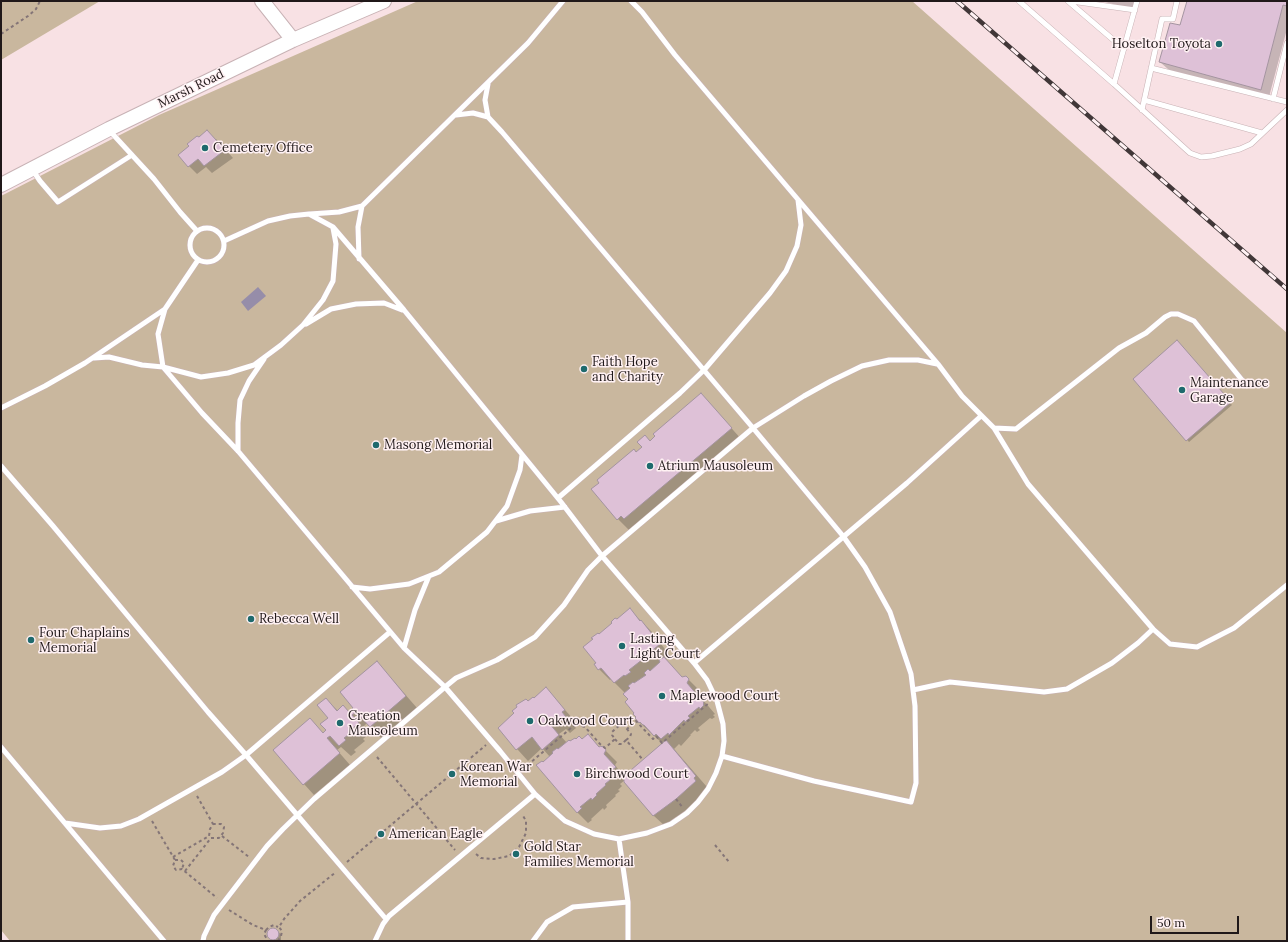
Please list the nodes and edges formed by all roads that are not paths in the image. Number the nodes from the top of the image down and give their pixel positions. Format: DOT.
graph roads {
  1 [pos="262,1"];
  2 [pos="384,1"];
  3 [pos="563,1"];
  4 [pos="631,1"];
  5 [pos="1019,1"];
  6 [pos="1069,1"];
  7 [pos="1137,1"];
  8 [pos="1177,1"];
  9 [pos="1135,10"];
  10 [pos="293,40"];
  11 [pos="1287,43"];
  12 [pos="1124,49"];
  13 [pos="1151,68"];
  14 [pos="488,83"];
  15 [pos="1114,84"];
  16 [pos="1273,99"];
  17 [pos="1144,100"];
  18 [pos="1287,102"];
  19 [pos="1142,110"];
  20 [pos="1287,110"];
  21 [pos="456,115"];
  22 [pos="488,116"];
  23 [pos="109,129"];
  24 [pos="1262,133"];
  25 [pos="132,155"];
  26 [pos="32,168"];
  27 [pos="1,185"];
  28 [pos="798,199"];
  29 [pos="362,206"];
  30 [pos="309,214"];
  31 [pos="333,227"];
  32 [pos="197,231"];
  33 [pos="224,241"];
  34 [pos="359,259"];
  35 [pos="198,260"];
  36 [pos="166,309"];
  37 [pos="404,310"];
  38 [pos="303,325"];
  39 [pos="266,356"];
  40 [pos="94,358"];
  41 [pos="938,364"];
  42 [pos="162,367"];
  43 [pos="704,370"];
  44 [pos="1242,380"];
  45 [pos="1,408"];
  46 [pos="981,416"];
  47 [pos="753,428"];
  48 [pos="994,428"];
  49 [pos="238,451"];
  50 [pos="522,455"];
  51 [pos="1,466"];
  52 [pos="558,498"];
  53 [pos="565,507"];
  54 [pos="495,522"];
  55 [pos="843,536"];
  56 [pos="602,556"];
  57 [pos="429,576"];
  58 [pos="1287,585"];
  59 [pos="352,588"];
  60 [pos="1153,628"];
  61 [pos="390,632"];
  62 [pos="404,648"];
  63 [pos="694,663"];
  64 [pos="445,687"];
  65 [pos="913,690"];
  66 [pos="1,748"];
  67 [pos="246,755"];
  68 [pos="722,756"];
  69 [pos="535,794"];
  70 [pos="297,815"];
  71 [pos="65,823"];
  72 [pos="619,839"];
  73 [pos="628,902"];
  74 [pos="386,920"];
  75 [pos="164,941"];
  76 [pos="203,941"];
  77 [pos="375,941"];
  78 [pos="533,941"];
  79 [pos="628,941"];
  1 -- 10 [label="street"];
  2 -- 10 [label="street, Marsh Road"];
  3 -- 14 [label="lane"];
  4 -- 28 [label="lane"];
  5 -- 15 [label="lane"];
  6 -- 9 [label="lane"];
  6 -- 12 [label="lane"];
  7 -- 9 [label="lane"];
  8 -- 13 [label="lane"];
  9 -- 12 [label="lane"];
  10 -- 23 [label="street, Marsh Road"];
  11 -- 16 [label="lane"];
  12 -- 15 [label="lane"];
  13 -- 16 [label="lane"];
  13 -- 17 [label="lane"];
  14 -- 21 [label="lane"];
  14 -- 22 [label="lane"];
  15 -- 19 [label="lane"];
  16 -- 18 [label="lane"];
  17 -- 19 [label="lane"];
  17 -- 24 [label="lane"];
  19 -- 24 [label="lane"];
  20 -- 24 [label="lane"];
  21 -- 22 [label="lane"];
  21 -- 29 [label="lane"];
  22 -- 43 [label="lane"];
  23 -- 25 [label="lane"];
  23 -- 26 [label="street, Marsh Road"];
  25 -- 26 [label="lane"];
  25 -- 32 [label="lane"];
  26 -- 27 [label="street, Marsh Road"];
  28 -- 41 [label="lane"];
  28 -- 43 [label="lane"];
  29 -- 30 [label="lane"];
  29 -- 34 [label="lane"];
  30 -- 31 [label="lane"];
  30 -- 33 [label="lane"];
  31 -- 34 [label="lane"];
  31 -- 38 [label="lane"];
  32 -- 33 [label="lane"];
  32 -- 35 [label="lane"];
  33 -- 35 [label="lane"];
  34 -- 37 [label="lane"];
  35 -- 36 [label="lane"];
  36 -- 40 [label="lane"];
  36 -- 42 [label="lane"];
  37 -- 38 [label="lane"];
  37 -- 50 [label="lane"];
  38 -- 39 [label="lane"];
  39 -- 42 [label="lane"];
  39 -- 49 [label="lane"];
  40 -- 42 [label="lane"];
  40 -- 45 [label="lane"];
  41 -- 46 [label="lane"];
  41 -- 47 [label="lane"];
  42 -- 49 [label="lane"];
  43 -- 47 [label="lane"];
  43 -- 52 [label="lane"];
  44 -- 48 [label="lane"];
  46 -- 48 [label="lane"];
  46 -- 55 [label="lane"];
  47 -- 55 [label="lane"];
  47 -- 56 [label="lane"];
  48 -- 60 [label="lane"];
  49 -- 59 [label="lane"];
  50 -- 52 [label="lane"];
  50 -- 54 [label="lane"];
  51 -- 67 [label="lane"];
  52 -- 53 [label="lane"];
  53 -- 54 [label="lane"];
  53 -- 56 [label="lane"];
  54 -- 57 [label="lane"];
  55 -- 63 [label="lane"];
  55 -- 65 [label="lane"];
  56 -- 63 [label="lane"];
  56 -- 64 [label="lane"];
  57 -- 59 [label="lane"];
  57 -- 62 [label="lane"];
  58 -- 60 [label="lane"];
  59 -- 61 [label="lane"];
  60 -- 65 [label="lane"];
  61 -- 62 [label="lane"];
  61 -- 67 [label="lane"];
  62 -- 64 [label="lane"];
  63 -- 68 [label="lane"];
  64 -- 69 [label="lane"];
  64 -- 70 [label="lane"];
  65 -- 68 [label="lane"];
  66 -- 71 [label="lane"];
  67 -- 70 [label="lane"];
  67 -- 71 [label="lane"];
  68 -- 72 [label="lane"];
  69 -- 72 [label="lane"];
  69 -- 74 [label="lane"];
  70 -- 74 [label="lane"];
  70 -- 76 [label="lane"];
  71 -- 75 [label="lane"];
  72 -- 73 [label="lane"];
  73 -- 78 [label="lane"];
  73 -- 79 [label="lane"];
  74 -- 77 [label="lane"];
}
